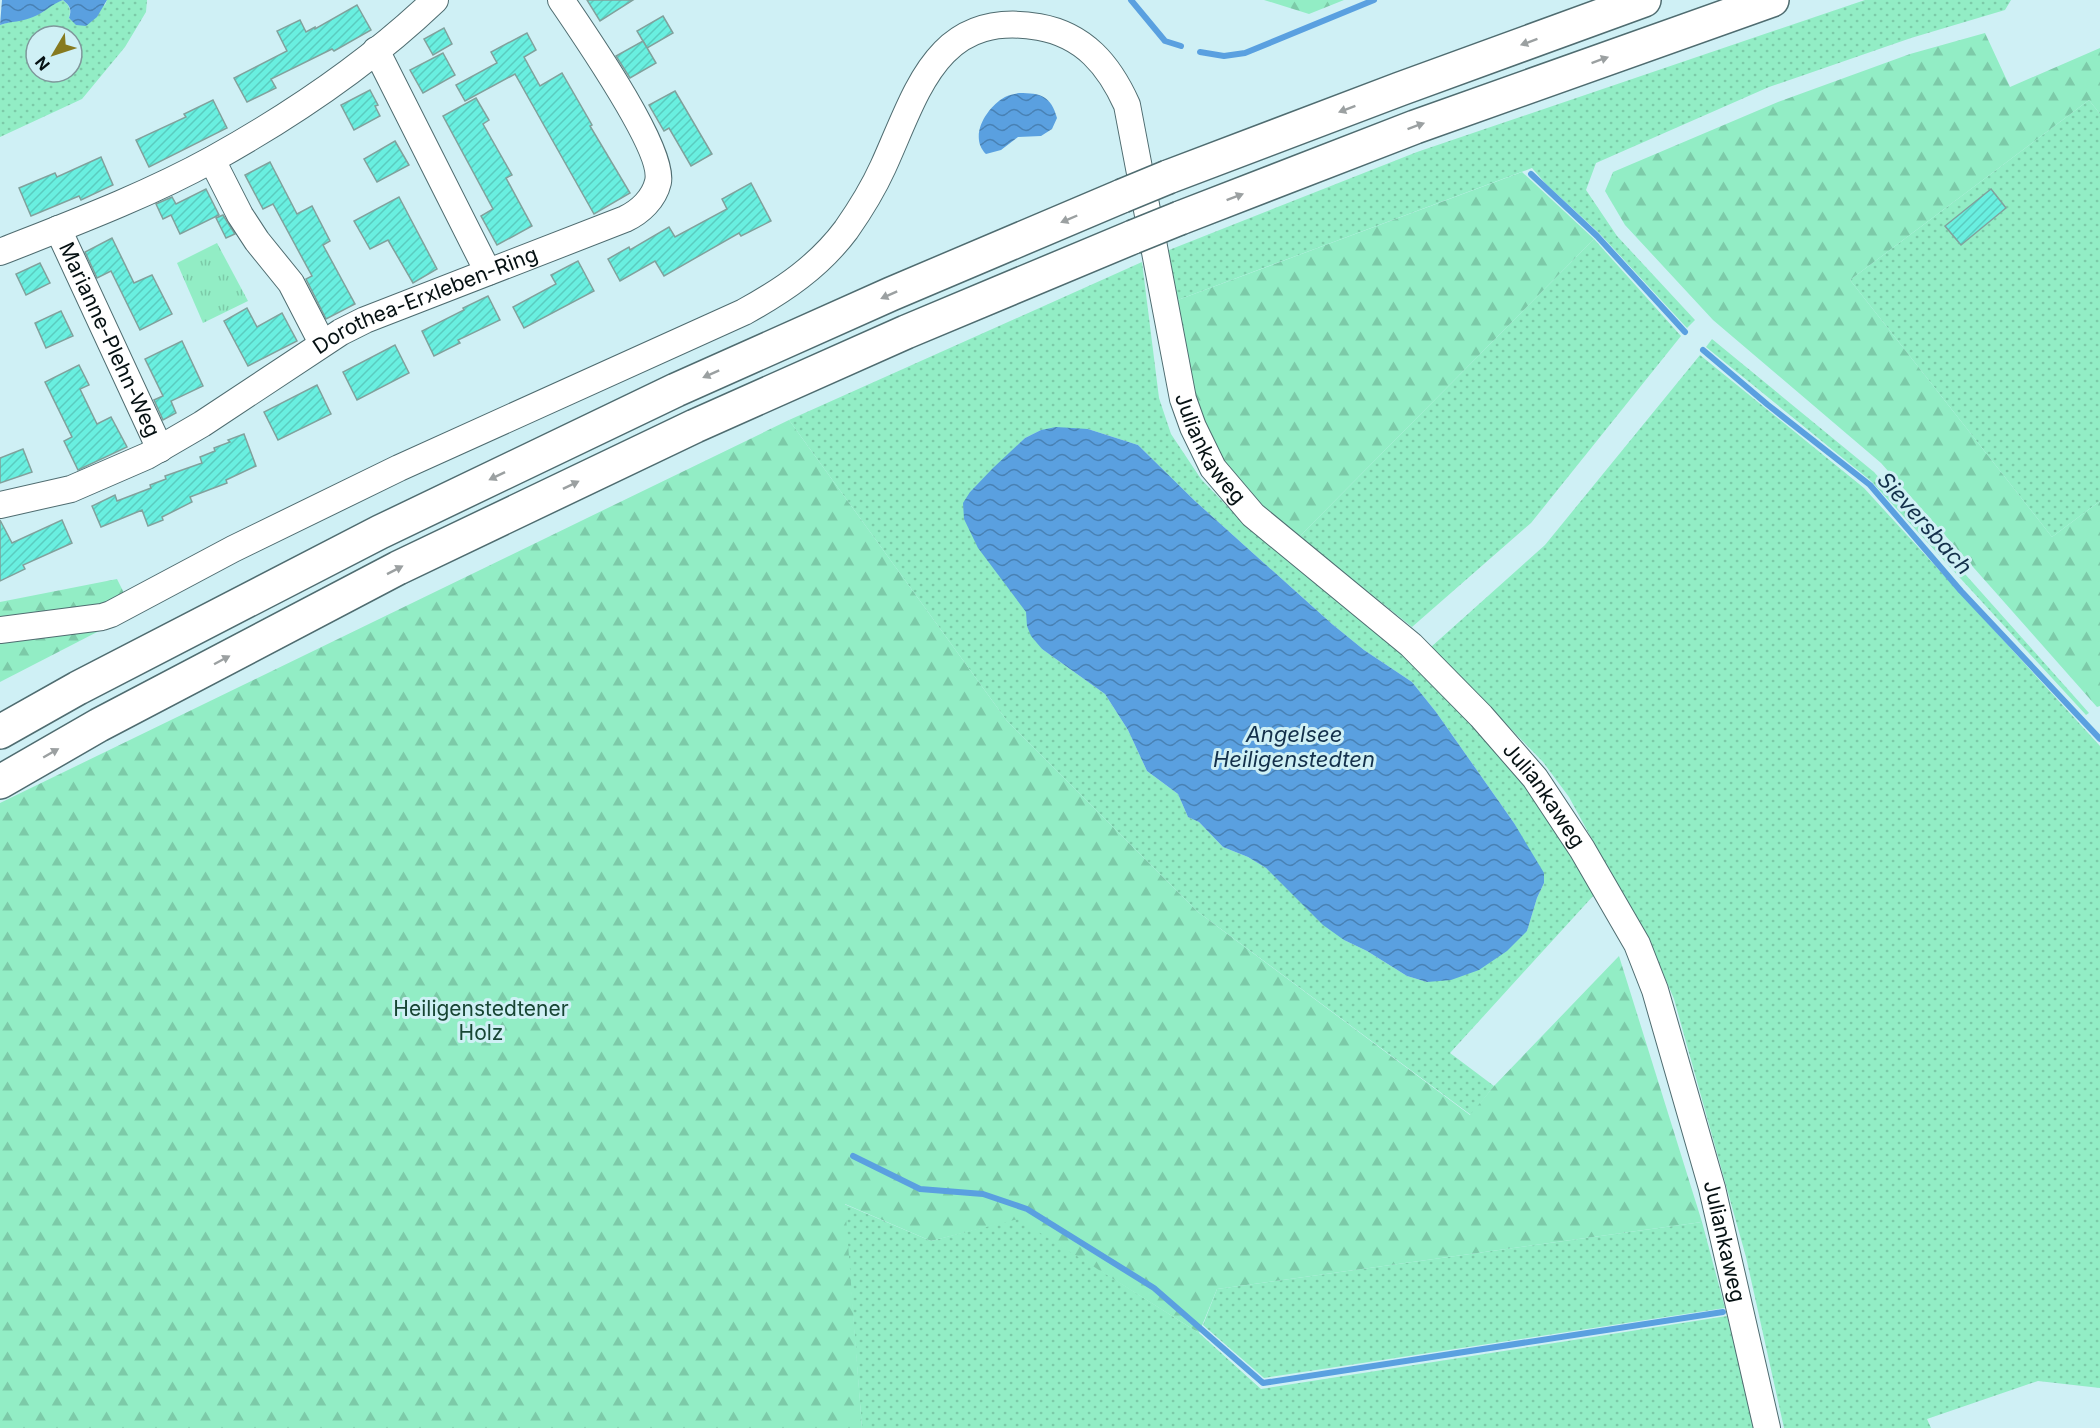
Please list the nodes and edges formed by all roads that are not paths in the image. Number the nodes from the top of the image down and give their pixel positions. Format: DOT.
graph roads {
  1 [pos="435,0"];
  2 [pos="561,0"];
  3 [pos="1644,0"];
  4 [pos="1772,0"];
  5 [pos="376,51"];
  6 [pos="212,160"];
  7 [pos="58,228"];
  8 [pos="0,252"];
  9 [pos="488,272"];
  10 [pos="322,344"];
  11 [pos="160,449"];
  12 [pos="0,505"];
  13 [pos="0,630"];
  14 [pos="0,732"];
  15 [pos="0,782"];
  16 [pos="1767,1428"];
  1 -- 5 [label="street"];
  2 -- 9 [label="street, Dorothea-Erxleben-Ring"];
  3 -- 14 [label="highway, one-way, bridge"];
  15 -- 4 [label="highway, one-way, bridge"];
  5 -- 6 [label="street"];
  5 -- 9 [label="street"];
  6 -- 7 [label="street"];
  6 -- 10 [label="street"];
  7 -- 8 [label="street"];
  7 -- 11 [label="street, Marianne-Plehn-Weg"];
  9 -- 10 [label="street, Dorothea-Erxleben-Ring"];
  10 -- 11 [label="street, Dorothea-Erxleben-Ring"];
  11 -- 12 [label="street, Dorothea-Erxleben-Ring"];
  13 -- 16 [label="street, Juliankaweg"];
}
